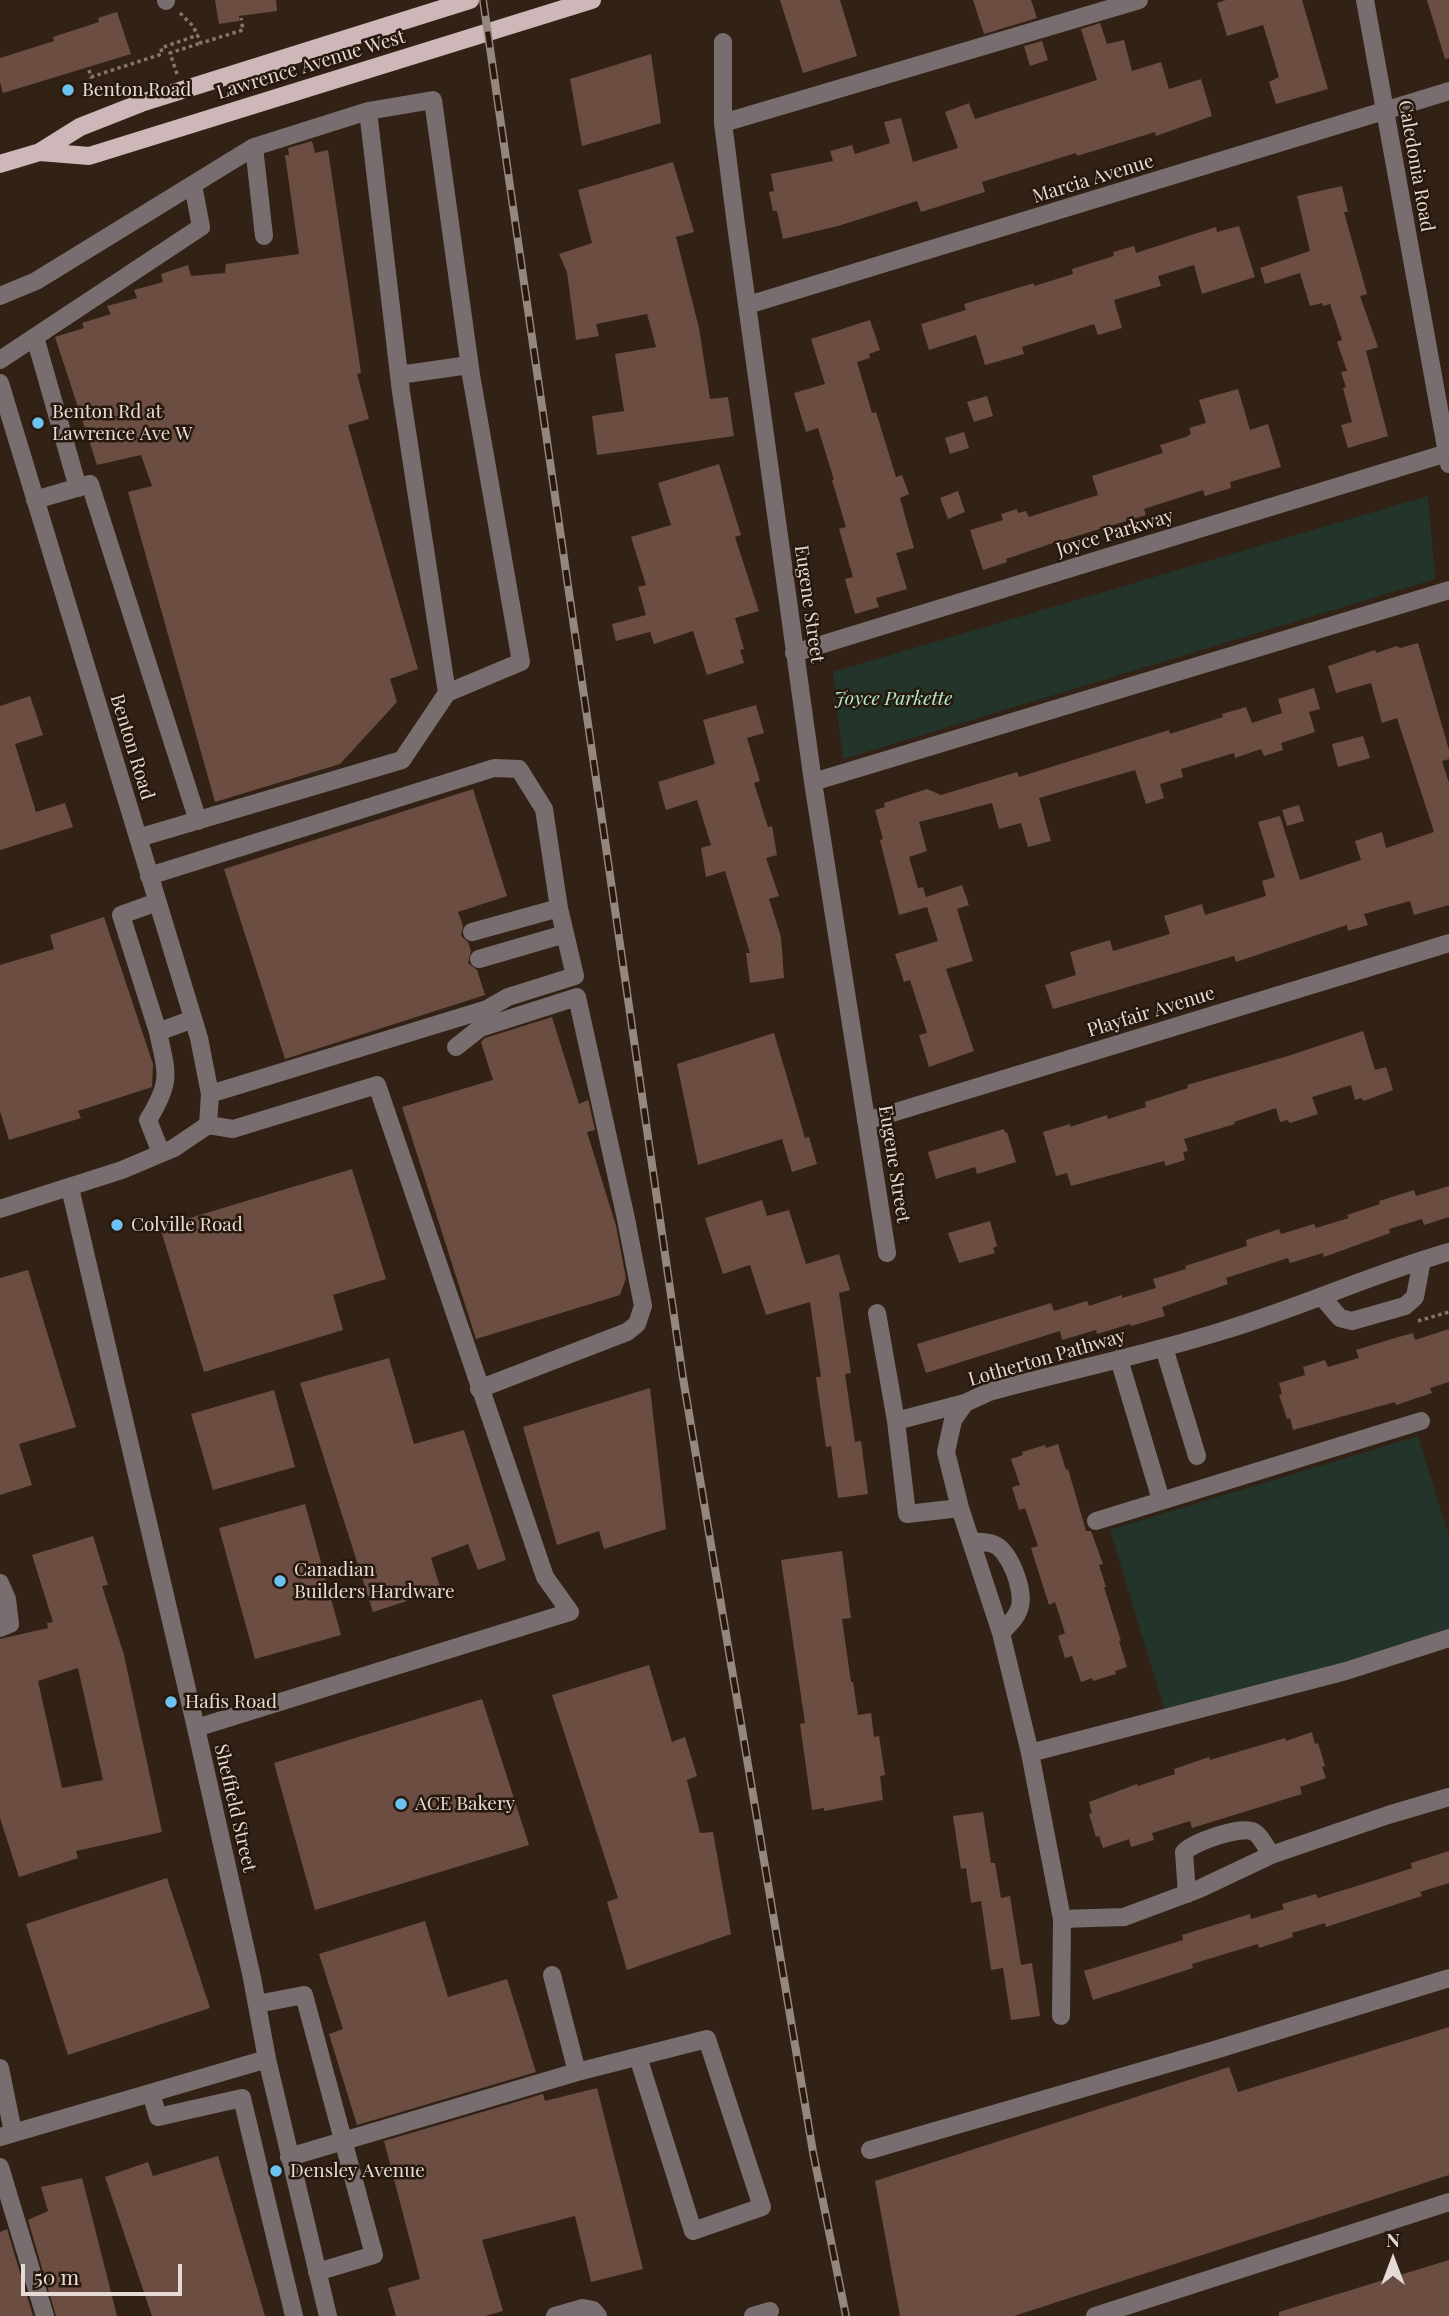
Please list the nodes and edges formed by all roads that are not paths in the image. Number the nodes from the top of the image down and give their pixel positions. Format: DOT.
graph roads {
  1 [pos="470,0"];
  2 [pos="592,0"];
  3 [pos="1139,0"];
  4 [pos="1365,0"];
  5 [pos="723,42"];
  6 [pos="1449,91"];
  7 [pos="368,111"];
  8 [pos="1385,112"];
  9 [pos="723,123"];
  10 [pos="254,147"];
  11 [pos="40,152"];
  12 [pos="0,164"];
  13 [pos="193,185"];
  14 [pos="264,236"];
  15 [pos="0,296"];
  16 [pos="748,305"];
  17 [pos="35,337"];
  18 [pos="0,360"];
  19 [pos="469,365"];
  20 [pos="399,375"];
  21 [pos="0,383"];
  22 [pos="1448,458"];
  23 [pos="78,488"];
  24 [pos="36,499"];
  25 [pos="1449,590"];
  26 [pos="794,653"];
  27 [pos="447,693"];
  28 [pos="813,782"];
  29 [pos="198,821"];
  30 [pos="138,838"];
  31 [pos="149,876"];
  32 [pos="157,902"];
  33 [pos="559,908"];
  34 [pos="471,932"];
  35 [pos="565,934"];
  36 [pos="1449,943"];
  37 [pos="479,959"];
  38 [pos="193,1019"];
  39 [pos="158,1032"];
  40 [pos="456,1047"];
  41 [pos="211,1094"];
  42 [pos="866,1121"];
  43 [pos="208,1125"];
  44 [pos="161,1153"];
  45 [pos="70,1188"];
  46 [pos="0,1209"];
  47 [pos="1449,1252"];
  48 [pos="887,1253"];
  49 [pos="1422,1259"];
  50 [pos="1322,1297"];
  51 [pos="877,1313"];
  52 [pos="1164,1348"];
  53 [pos="1119,1359"];
  54 [pos="479,1389"];
  55 [pos="965,1403"];
  56 [pos="896,1421"];
  57 [pos="1421,1421"];
  58 [pos="1197,1456"];
  59 [pos="1161,1500"];
  60 [pos="961,1508"];
  61 [pos="1096,1521"];
  62 [pos="971,1541"];
  63 [pos="0,1583"];
  64 [pos="0,1628"];
  65 [pos="1002,1633"];
  66 [pos="1449,1638"];
  67 [pos="196,1728"];
  68 [pos="1030,1753"];
  69 [pos="1449,1797"];
  70 [pos="1271,1854"];
  71 [pos="1187,1894"];
  72 [pos="1062,1919"];
  73 [pos="552,1975"];
  74 [pos="1449,1978"];
  75 [pos="257,2004"];
  76 [pos="1061,2016"];
  77 [pos="638,2057"];
  78 [pos="267,2059"];
  79 [pos="0,2068"];
  80 [pos="577,2072"];
  81 [pos="151,2092"];
  82 [pos="7,2134"];
  83 [pos="344,2142"];
  84 [pos="870,2150"];
  85 [pos="289,2157"];
  86 [pos="0,2167"];
  87 [pos="1449,2202"];
  88 [pos="317,2272"];
  89 [pos="46,2316"];
  90 [pos="294,2316"];
  91 [pos="328,2316"];
  92 [pos="555,2316"];
  93 [pos="598,2316"];
  94 [pos="1095,2316"];
  1 -- 11 [label="main road, Lawrence Avenue West"];
  2 -- 11 [label="main road, Lawrence Avenue West"];
  3 -- 9 [label="street"];
  4 -- 8 [label="street, Caledonia Road"];
  5 -- 9 [label="street, Eugene Street"];
  6 -- 8 [label="street, Marcia Avenue"];
  7 -- 10 [label="street"];
  7 -- 19 [label="street"];
  7 -- 20 [label="street"];
  8 -- 16 [label="street, Marcia Avenue"];
  8 -- 22 [label="street, Caledonia Road"];
  9 -- 16 [label="street, Eugene Street"];
  10 -- 13 [label="street"];
  10 -- 14 [label="street"];
  11 -- 12 [label="main road, Lawrence Avenue West"];
  13 -- 15 [label="street"];
  13 -- 17 [label="street"];
  16 -- 26 [label="street, Eugene Street"];
  17 -- 18 [label="street"];
  17 -- 23 [label="street"];
  19 -- 20 [label="street"];
  19 -- 27 [label="street"];
  20 -- 27 [label="street"];
  21 -- 24 [label="street, Benton Road"];
  22 -- 26 [label="street, Joyce Parkway"];
  23 -- 24 [label="street"];
  23 -- 29 [label="street"];
  24 -- 30 [label="street, Benton Road"];
  25 -- 28 [label="street"];
  26 -- 28 [label="street, Eugene Street"];
  27 -- 29 [label="street"];
  28 -- 42 [label="street, Eugene Street"];
  29 -- 30 [label="street"];
  30 -- 31 [label="street, Benton Road"];
  31 -- 32 [label="street, Benton Road"];
  31 -- 33 [label="street"];
  32 -- 38 [label="street, Benton Road"];
  32 -- 39 [label="street"];
  33 -- 34 [label="street"];
  33 -- 35 [label="street"];
  35 -- 37 [label="street"];
  35 -- 41 [label="street"];
  36 -- 42 [label="street, Playfair Avenue"];
  38 -- 39 [label="street"];
  38 -- 41 [label="street, Benton Road"];
  39 -- 44 [label="street"];
  40 -- 54 [label="street"];
  41 -- 43 [label="street, Benton Road"];
  42 -- 48 [label="street, Eugene Street"];
  43 -- 44 [label="street"];
  43 -- 54 [label="street"];
  44 -- 45 [label="street"];
  45 -- 46 [label="street"];
  45 -- 67 [label="street, Sheffield Street"];
  47 -- 49 [label="street, Lotherton Pathway"];
  49 -- 50 [label="street, Lotherton Pathway"];
  49 -- 50 [label="street"];
  50 -- 52 [label="street, Lotherton Pathway"];
  51 -- 56 [label="street"];
  52 -- 53 [label="street, Lotherton Pathway"];
  52 -- 58 [label="street"];
  53 -- 55 [label="street, Lotherton Pathway"];
  53 -- 59 [label="street"];
  54 -- 67 [label="street"];
  55 -- 56 [label="street"];
  55 -- 60 [label="street, Lotherton Pathway"];
  56 -- 60 [label="street"];
  57 -- 59 [label="street"];
  59 -- 61 [label="street"];
  60 -- 62 [label="street, Lotherton Pathway"];
  62 -- 65 [label="street, Lotherton Pathway"];
  62 -- 65 [label="street"];
  63 -- 64 [label="street"];
  65 -- 68 [label="street, Lotherton Pathway"];
  66 -- 68 [label="street"];
  67 -- 75 [label="street, Sheffield Street"];
  68 -- 72 [label="street, Lotherton Pathway"];
  69 -- 70 [label="street"];
  70 -- 71 [label="street"];
  70 -- 71 [label="street"];
  71 -- 72 [label="street"];
  72 -- 76 [label="street, Lotherton Pathway"];
  73 -- 80 [label="street"];
  74 -- 84 [label="street"];
  75 -- 78 [label="street, Sheffield Street"];
  75 -- 83 [label="street"];
  77 -- 77 [label="street"];
  77 -- 80 [label="street"];
  78 -- 81 [label="street"];
  78 -- 85 [label="street, Sheffield Street"];
  79 -- 82 [label="street"];
  80 -- 83 [label="street"];
  81 -- 82 [label="street"];
  81 -- 90 [label="street"];
  83 -- 85 [label="street"];
  83 -- 88 [label="street"];
  85 -- 88 [label="street, Sheffield Street"];
  86 -- 89 [label="street"];
  87 -- 94 [label="street"];
  88 -- 91 [label="street, Sheffield Street"];
  92 -- 93 [label="street"];
}
